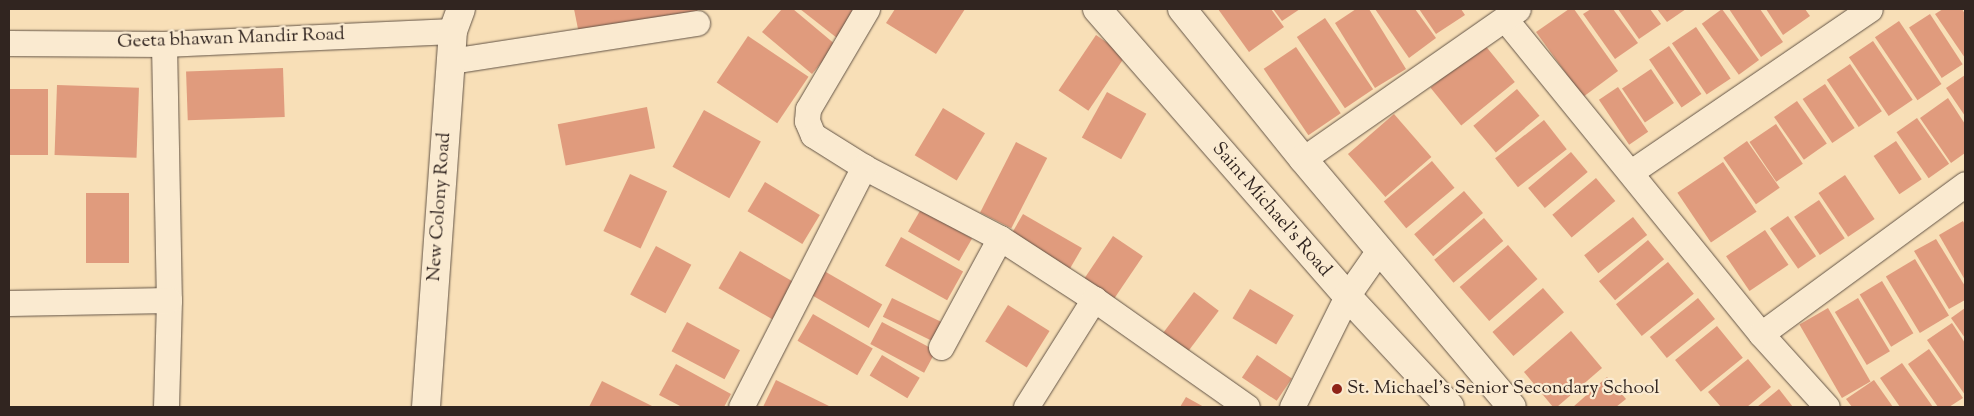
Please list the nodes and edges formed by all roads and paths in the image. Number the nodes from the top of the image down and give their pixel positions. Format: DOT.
graph roads {
  1 [pos="867,9"];
  2 [pos="1182,9"];
  3 [pos="1870,9"];
  4 [pos="1100,10"];
  5 [pos="1511,14"];
  6 [pos="457,20"];
  7 [pos="698,23"];
  8 [pos="9,43"];
  9 [pos="164,44"];
  10 [pos="451,61"];
  11 [pos="1302,159"];
  12 [pos="864,167"];
  13 [pos="1631,172"];
  14 [pos="1965,184"];
  15 [pos="1000,238"];
  16 [pos="1379,250"];
  17 [pos="1348,296"];
  18 [pos="1094,299"];
  19 [pos="170,300"];
  20 [pos="9,303"];
  21 [pos="1761,334"];
  22 [pos="941,347"];
  23 [pos="166,407"];
  24 [pos="426,407"];
  25 [pos="741,407"];
  26 [pos="1026,407"];
  27 [pos="1247,407"];
  28 [pos="1292,407"];
  29 [pos="1450,407"];
  30 [pos="1512,407"];
  31 [pos="1827,407"];
  1 -- 12 [label="street"];
  2 -- 11 [label="street"];
  3 -- 13 [label="street"];
  4 -- 17 [label="street, Saint Michael's Road"];
  5 -- 11 [label="street"];
  5 -- 13 [label="street"];
  6 -- 9 [label="street, Geeta bhawan Mandir Road"];
  6 -- 10 [label="street, New Colony Road"];
  7 -- 10 [label="street"];
  8 -- 9 [label="street, Geeta bhawan Mandir Road"];
  9 -- 19 [label="street"];
  10 -- 24 [label="street, New Colony Road"];
  11 -- 16 [label="street"];
  12 -- 15 [label="street"];
  12 -- 25 [label="street"];
  13 -- 21 [label="street"];
  14 -- 21 [label="street"];
  15 -- 18 [label="street"];
  15 -- 22 [label="street"];
  16 -- 17 [label="street"];
  16 -- 30 [label="street"];
  17 -- 28 [label="street"];
  17 -- 29 [label="street, Saint Michael's Road"];
  18 -- 26 [label="street"];
  18 -- 27 [label="street"];
  19 -- 20 [label="street"];
  19 -- 23 [label="street"];
  21 -- 31 [label="street"];
}
